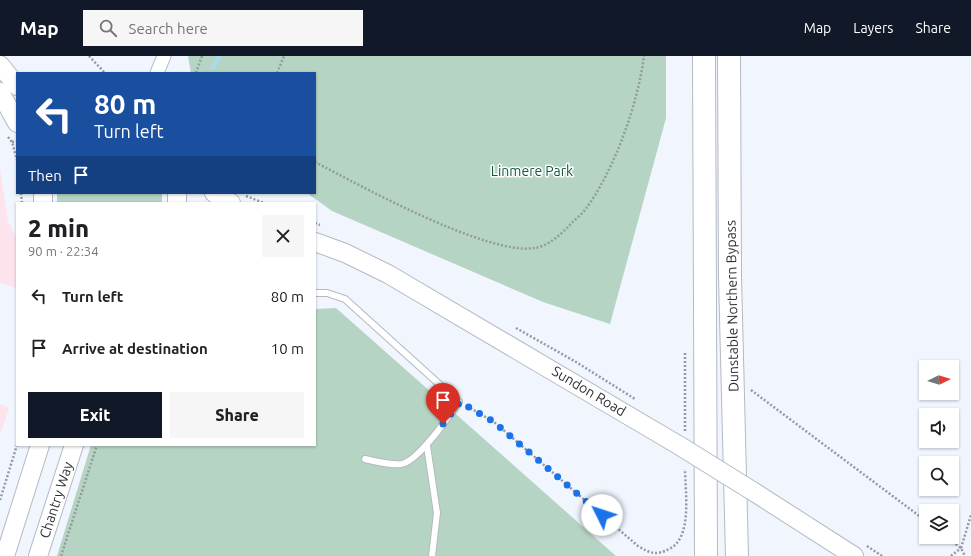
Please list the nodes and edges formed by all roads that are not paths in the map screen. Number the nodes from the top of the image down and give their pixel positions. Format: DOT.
graph roads {
  1 [pos="164,56"];
  2 [pos="704,56"];
  3 [pos="729,56"];
  4 [pos="0,65"];
  5 [pos="157,72"];
  6 [pos="16,85"];
  7 [pos="0,92"];
  8 [pos="16,121"];
  9 [pos="218,194"];
  10 [pos="237,199"];
  11 [pos="316,242"];
  12 [pos="316,293"];
  13 [pos="40,446"];
  14 [pos="74,446"];
  15 [pos="426,446"];
  16 [pos="365,459"];
  17 [pos="6,556"];
  18 [pos="38,556"];
  19 [pos="432,556"];
  20 [pos="706,556"];
  21 [pos="737,556"];
  22 [pos="854,556"];
  1 -- 5 [label="street"];
  2 -- 20 [label="highway, Dunstable Northern Bypass"];
  3 -- 21 [label="highway, Dunstable Northern Bypass"];
  4 -- 6 [label="main road"];
  7 -- 8 [label="main road"];
  9 -- 10 [label="main road"];
  11 -- 22 [label="main road, Sundon Road, bridge"];
  12 -- 15 [label="lane"];
  13 -- 17 [label="main road"];
  14 -- 18 [label="main road, Chantry Way"];
  15 -- 16 [label="lane"];
  15 -- 19 [label="lane"];
}
